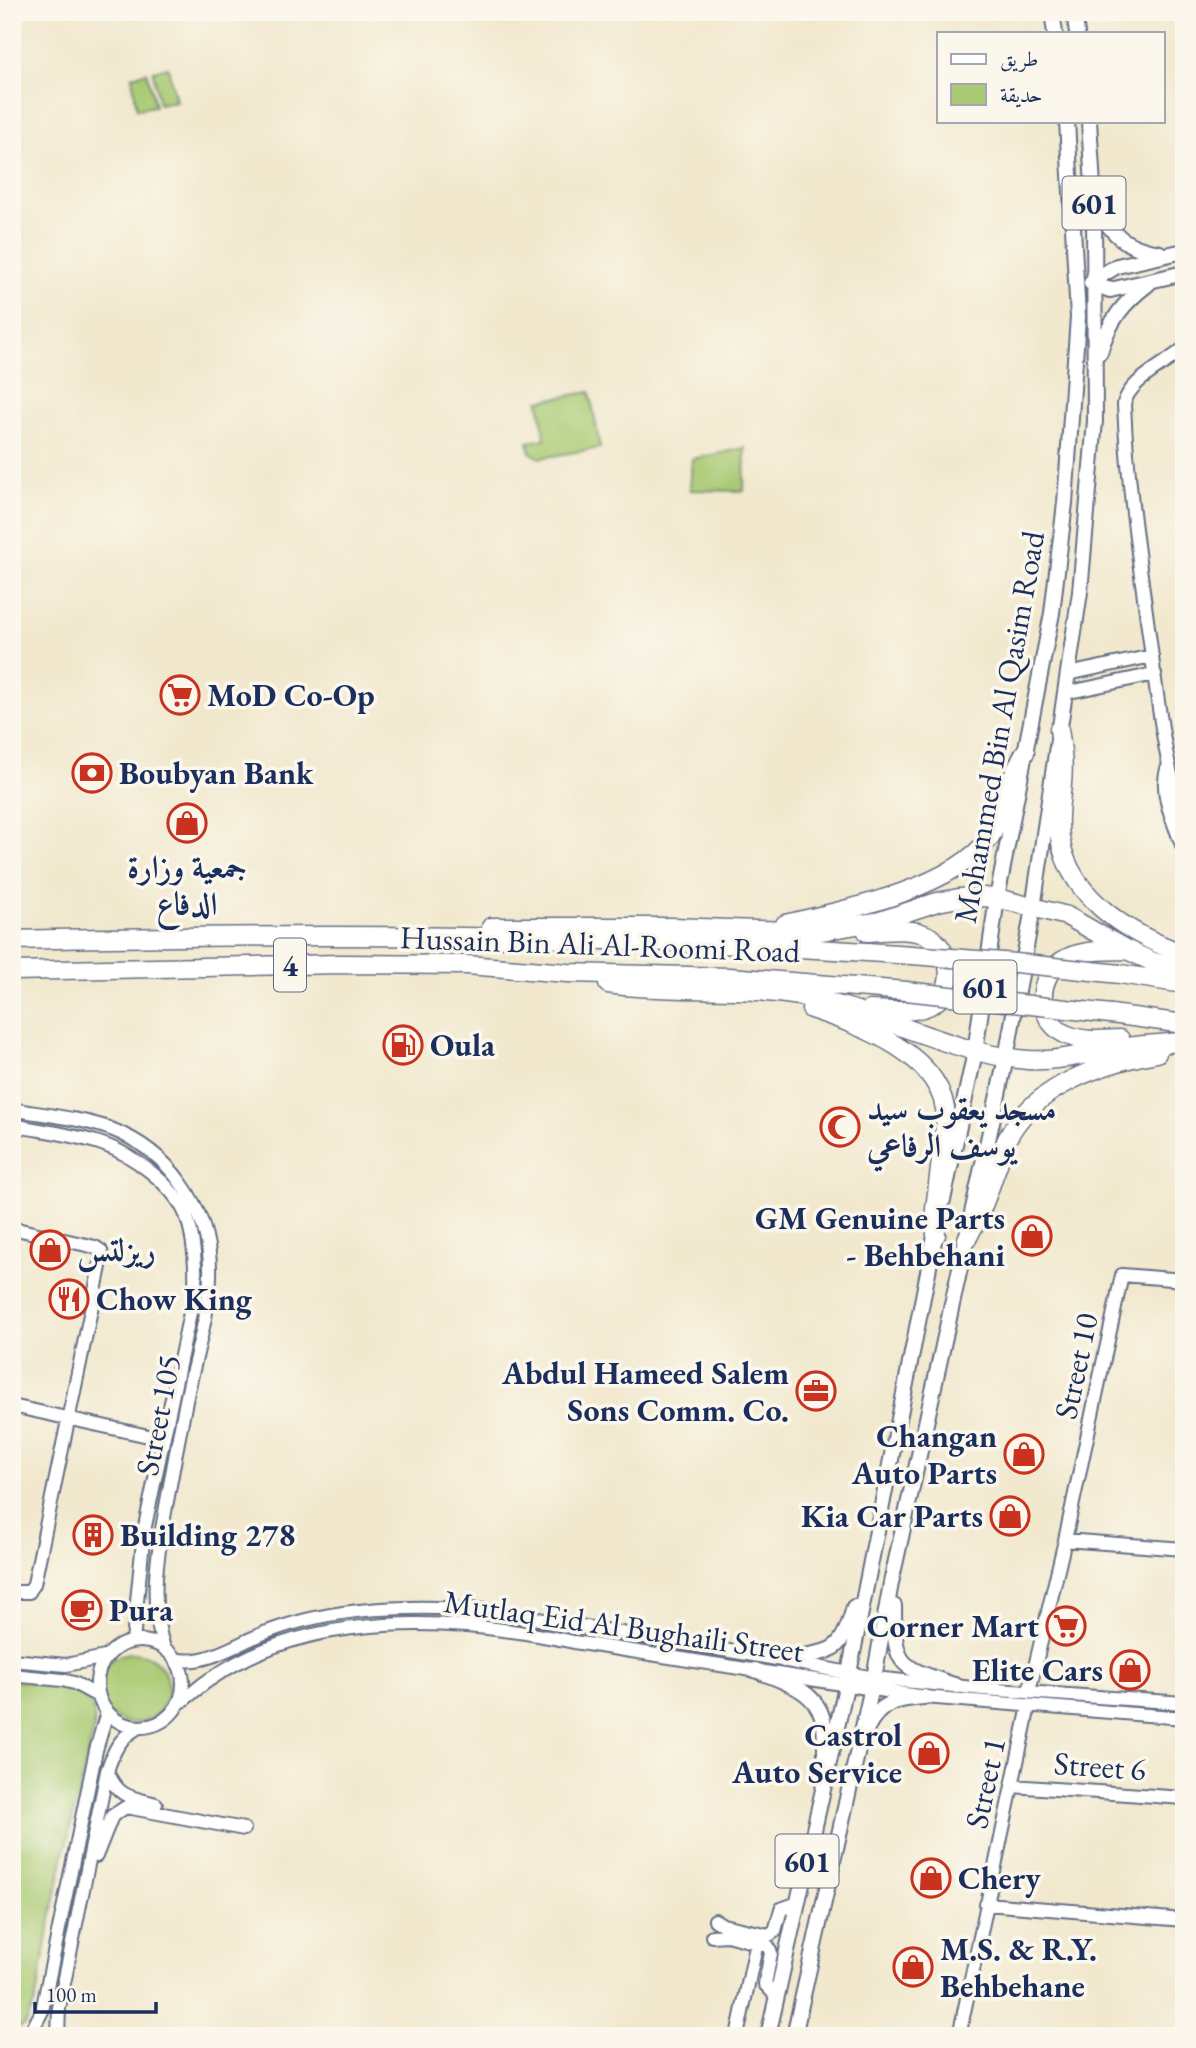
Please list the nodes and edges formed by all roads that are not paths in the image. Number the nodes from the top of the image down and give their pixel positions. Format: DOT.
graph roads {
  1 [pos="1052,12"];
  2 [pos="1055,32"];
  3 [pos="1067,122"];
  4 [pos="1089,122"];
  5 [pos="1094,203"];
  6 [pos="1184,251"];
  7 [pos="1168,254"];
  8 [pos="1075,260"];
  9 [pos="1184,273"];
  10 [pos="1154,279"];
  11 [pos="1096,286"];
  12 [pos="1078,317"];
  13 [pos="1184,348"];
  14 [pos="1096,366"];
  15 [pos="1152,656"];
  16 [pos="1068,674"];
  17 [pos="1154,674"];
  18 [pos="1065,693"];
  19 [pos="1059,729"];
  20 [pos="1025,752"];
  21 [pos="1169,765"];
  22 [pos="1184,821"];
  23 [pos="1184,850"];
  24 [pos="997,898"];
  25 [pos="1033,908"];
  26 [pos="753,930"];
  27 [pos="816,932"];
  28 [pos="461,936"];
  29 [pos="12,940"];
  30 [pos="1126,950"];
  31 [pos="1184,954"];
  32 [pos="12,971"];
  33 [pos="1184,971"];
  34 [pos="568,973"];
  35 [pos="1184,984"];
  36 [pos="747,991"];
  37 [pos="852,1009"];
  38 [pos="1183,1040"];
  39 [pos="975,1052"];
  40 [pos="1006,1058"];
  41 [pos="12,1109"];
  42 [pos="50,1116"];
  43 [pos="12,1125"];
  44 [pos="48,1132"];
  45 [pos="12,1228"];
  46 [pos="936,1235"];
  47 [pos="967,1239"];
  48 [pos="1184,1280"];
  49 [pos="190,1316"];
  50 [pos="204,1319"];
  51 [pos="12,1406"];
  52 [pos="68,1419"];
  53 [pos="162,1439"];
  54 [pos="891,1463"];
  55 [pos="1065,1540"];
  56 [pos="1184,1549"];
  57 [pos="891,1583"];
  58 [pos="12,1592"];
  59 [pos="586,1627"];
  60 [pos="505,1630"];
  61 [pos="133,1641"];
  62 [pos="164,1648"];
  63 [pos="105,1657"];
  64 [pos="176,1659"];
  65 [pos="12,1660"];
  66 [pos="784,1660"];
  67 [pos="755,1670"];
  68 [pos="12,1675"];
  69 [pos="847,1679"];
  70 [pos="872,1684"];
  71 [pos="957,1686"];
  72 [pos="1028,1692"];
  73 [pos="98,1696"];
  74 [pos="924,1697"];
  75 [pos="1184,1703"];
  76 [pos="178,1704"];
  77 [pos="1028,1706"];
  78 [pos="107,1712"];
  79 [pos="1184,1718"];
  80 [pos="139,1727"];
  81 [pos="858,1749"];
  82 [pos="107,1771"];
  83 [pos="827,1772"];
  84 [pos="1012,1786"];
  85 [pos="1184,1798"];
  86 [pos="87,1871"];
  87 [pos="798,1903"];
  88 [pos="986,1904"];
  89 [pos="715,1920"];
  90 [pos="1184,1920"];
  91 [pos="712,1936"];
  92 [pos="758,1938"];
  93 [pos="788,1948"];
  94 [pos="777,1997"];
  95 [pos="29,2036"];
  96 [pos="46,2036"];
  97 [pos="58,2036"];
  98 [pos="737,2036"];
  99 [pos="768,2036"];
  100 [pos="778,2036"];
  101 [pos="794,2036"];
  102 [pos="958,2036"];
  1 -- 2 [label="main road"];
  3 -- 8 [label="main road, Mohammed Bin Al Qasim Road / 601"];
  4 -- 5 [label="main road, Mohammed Bin Al Qasim Road / 601"];
  5 -- 7 [label="main road"];
  5 -- 11 [label="main road, Mohammed Bin Al Qasim Road / 601"];
  6 -- 7 [label="main road"];
  7 -- 11 [label="main road"];
  8 -- 11 [label="main road"];
  8 -- 12 [label="main road, Mohammed Bin Al Qasim Road / 601"];
  9 -- 10 [label="main road"];
  10 -- 11 [label="main road"];
  10 -- 14 [label="main road"];
  11 -- 12 [label="main road"];
  11 -- 14 [label="main road, Mohammed Bin Al Qasim Road / 601"];
  12 -- 20 [label="main road, Mohammed Bin Al Qasim Road / 601"];
  13 -- 15 [label="street"];
  14 -- 16 [label="main road, Mohammed Bin Al Qasim Road / 601"];
  15 -- 16 [label="street"];
  15 -- 17 [label="street"];
  16 -- 18 [label="main road, Mohammed Bin Al Qasim Road / 601"];
  17 -- 18 [label="street"];
  17 -- 21 [label="street"];
  18 -- 19 [label="main road, Mohammed Bin Al Qasim Road / 601"];
  19 -- 25 [label="main road, Mohammed Bin Al Qasim Road / 601"];
  19 -- 31 [label="highway"];
  20 -- 24 [label="main road, Mohammed Bin Al Qasim Road / 601"];
  20 -- 26 [label="highway"];
  21 -- 22 [label="street"];
  21 -- 23 [label="street"];
  24 -- 25 [label="highway"];
  24 -- 27 [label="highway"];
  24 -- 39 [label="main road, Mohammed Bin Al Qasim Road / 601"];
  25 -- 30 [label="highway"];
  25 -- 40 [label="main road, Mohammed Bin Al Qasim Road / 601"];
  26 -- 27 [label="highway"];
  26 -- 28 [label="highway"];
  27 -- 37 [label="highway"];
  28 -- 29 [label="highway, Hussain Bin Ali Al-Roomi Road / 4"];
  28 -- 35 [label="highway, Hussain Bin Ali Al-Roomi Road / 4, bridge"];
  30 -- 33 [label="highway"];
  30 -- 38 [label="highway"];
  32 -- 34 [label="highway, Hussain Bin Ali Al-Roomi Road / 4"];
  34 -- 36 [label="highway"];
  34 -- 38 [label="highway, Hussain Bin Ali Al-Roomi Road / 4, bridge"];
  36 -- 37 [label="highway"];
  36 -- 46 [label="highway"];
  37 -- 39 [label="highway"];
  38 -- 40 [label="highway"];
  38 -- 47 [label="highway"];
  39 -- 40 [label="highway"];
  39 -- 46 [label="main road, Mohammed Bin Al Qasim Road / 601"];
  40 -- 47 [label="main road, Mohammed Bin Al Qasim Road / 601"];
  41 -- 42 [label="street, Street 105"];
  42 -- 44 [label="street"];
  42 -- 50 [label="street, Street 105"];
  43 -- 44 [label="street, Street 105"];
  44 -- 49 [label="street, Street 105"];
  45 -- 52 [label="street"];
  46 -- 54 [label="main road, Mohammed Bin Al Qasim Road / 601"];
  47 -- 57 [label="main road, Mohammed Bin Al Qasim Road / 601"];
  48 -- 55 [label="street, Street 10"];
  49 -- 50 [label="street"];
  49 -- 53 [label="street, Street 105"];
  50 -- 62 [label="street, Street 105"];
  51 -- 52 [label="street"];
  52 -- 53 [label="street"];
  52 -- 58 [label="street"];
  53 -- 61 [label="street, Street 105"];
  54 -- 66 [label="main road"];
  54 -- 69 [label="main road, Mohammed Bin Al Qasim Road / 601"];
  55 -- 56 [label="street"];
  55 -- 72 [label="street, Street 10"];
  57 -- 70 [label="main road, Mohammed Bin Al Qasim Road / 601"];
  57 -- 71 [label="main road"];
  59 -- 60 [label="street"];
  59 -- 64 [label="street, Mutlaq Eid Al Bughaili Street"];
  59 -- 66 [label="street, Mutlaq Eid Al Bughaili Street"];
  60 -- 67 [label="street, Mutlaq Eid Al Bughaili Street"];
  60 -- 76 [label="street, Mutlaq Eid Al Bughaili Street"];
  61 -- 62 [label="street"];
  61 -- 63 [label="street"];
  62 -- 64 [label="street"];
  63 -- 65 [label="street"];
  63 -- 73 [label="street"];
  64 -- 76 [label="street"];
  66 -- 69 [label="street, Mutlaq Eid Al Bughaili Street"];
  67 -- 69 [label="street, Mutlaq Eid Al Bughaili Street"];
  67 -- 83 [label="main road"];
  68 -- 73 [label="street"];
  69 -- 70 [label="street, Mutlaq Eid Al Bughaili Street"];
  69 -- 83 [label="main road, Mohammed Bin Al Qasim Road / 601"];
  70 -- 71 [label="street"];
  70 -- 74 [label="street"];
  70 -- 81 [label="main road, Mohammed Bin Al Qasim Road / 601"];
  71 -- 72 [label="street"];
  72 -- 75 [label="street"];
  73 -- 78 [label="street"];
  74 -- 77 [label="street"];
  74 -- 81 [label="main road"];
  76 -- 80 [label="street"];
  77 -- 79 [label="street"];
  77 -- 84 [label="street, Street 1"];
  78 -- 80 [label="street"];
  78 -- 95 [label="street"];
  80 -- 82 [label="street"];
  81 -- 101 [label="main road, Mohammed Bin Al Qasim Road / 601"];
  82 -- 86 [label="street"];
  82 -- 86 [label="street"];
  83 -- 87 [label="main road, Mohammed Bin Al Qasim Road / 601"];
  84 -- 85 [label="street, Street 6"];
  84 -- 88 [label="street, Street 1"];
  86 -- 97 [label="street"];
  87 -- 92 [label="street"];
  87 -- 93 [label="main road, Mohammed Bin Al Qasim Road / 601"];
  88 -- 90 [label="street"];
  88 -- 102 [label="street, Street 1"];
  89 -- 92 [label="street"];
  91 -- 92 [label="street"];
  92 -- 94 [label="street"];
  92 -- 98 [label="street"];
  93 -- 94 [label="main road, Mohammed Bin Al Qasim Road / 601"];
  93 -- 100 [label="main road"];
  94 -- 99 [label="main road, Mohammed Bin Al Qasim Road / 601"];
  95 -- 96 [label="street"];
}
